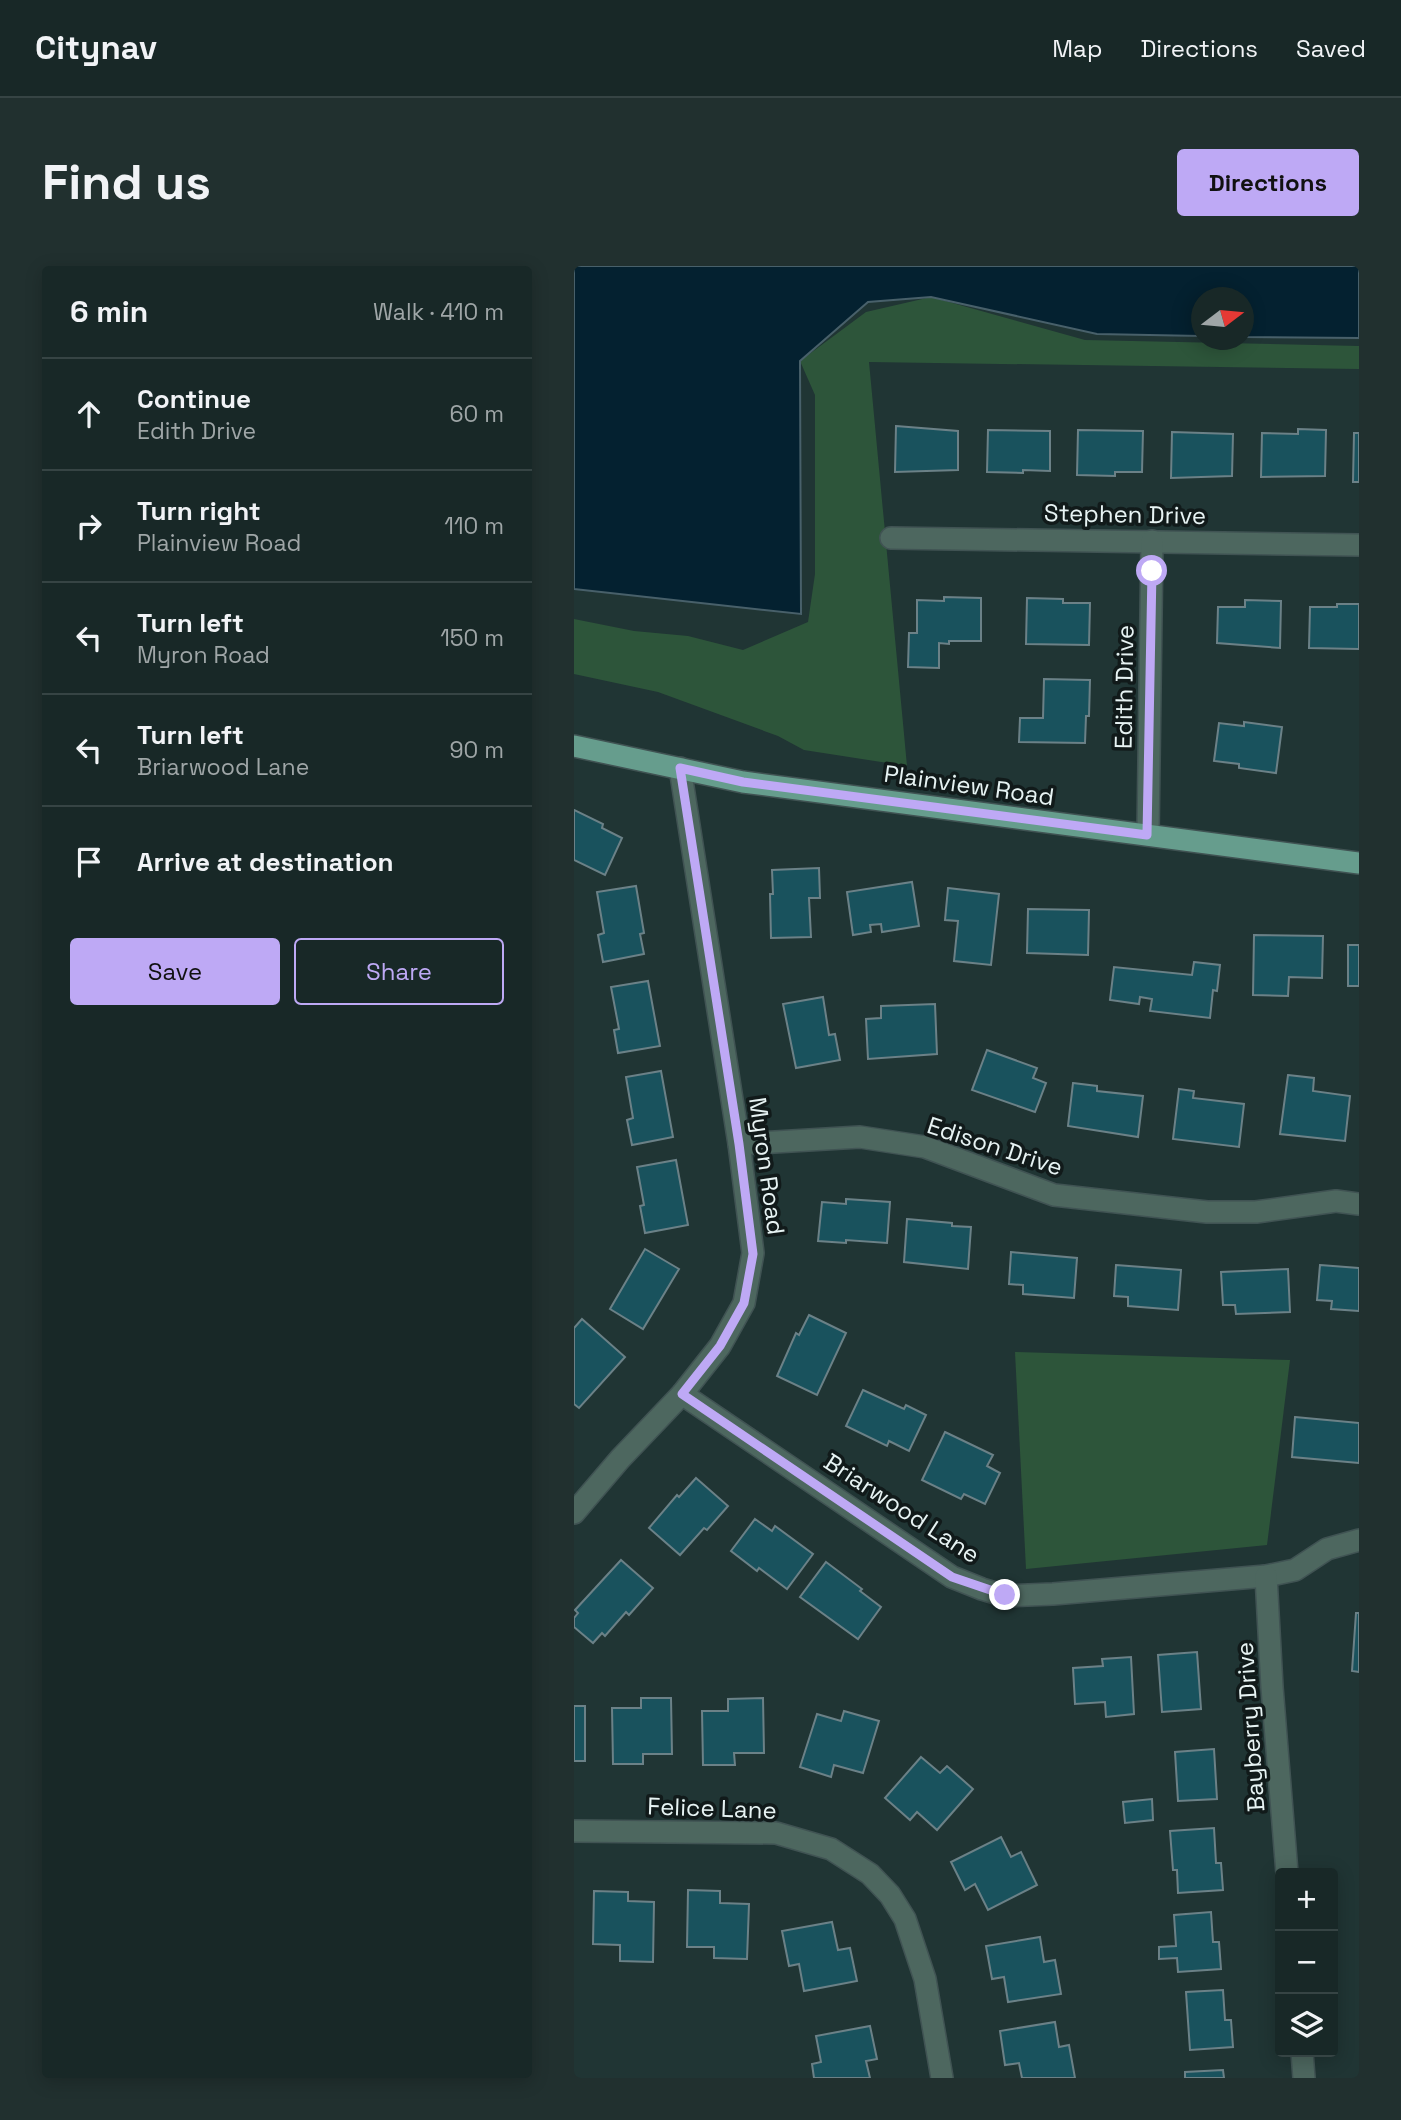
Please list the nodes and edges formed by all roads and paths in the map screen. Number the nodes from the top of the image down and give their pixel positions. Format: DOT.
graph roads {
  1 [pos="891,538"];
  2 [pos="1152,541"];
  3 [pos="1359,545"];
  4 [pos="574,746"];
  5 [pos="680,768"];
  6 [pos="1147,835"];
  7 [pos="1359,863"];
  8 [pos="739,1144"];
  9 [pos="1359,1203"];
  10 [pos="682,1394"];
  11 [pos="574,1513"];
  12 [pos="1359,1540"];
  13 [pos="1266,1576"];
  14 [pos="574,1831"];
  15 [pos="1287,1868"];
  16 [pos="1302,2057"];
  17 [pos="942,2078"];
  18 [pos="1304,2078"];
  1 -- 2 [label="street, Stephen Drive"];
  2 -- 3 [label="street, Stephen Drive"];
  2 -- 6 [label="street, Edith Drive"];
  4 -- 5 [label="main road, Plainview Road"];
  5 -- 6 [label="main road, Plainview Road"];
  5 -- 8 [label="street, Myron Road"];
  6 -- 7 [label="main road, Plainview Road"];
  8 -- 9 [label="street, Edison Drive"];
  8 -- 10 [label="street, Myron Road"];
  10 -- 11 [label="street, Myron Road"];
  10 -- 13 [label="street, Briarwood Lane"];
  12 -- 13 [label="street, Briarwood Lane"];
  13 -- 15 [label="street, Bayberry Drive"];
  14 -- 17 [label="street, Felice Lane"];
  16 -- 18 [label="street"];
}
